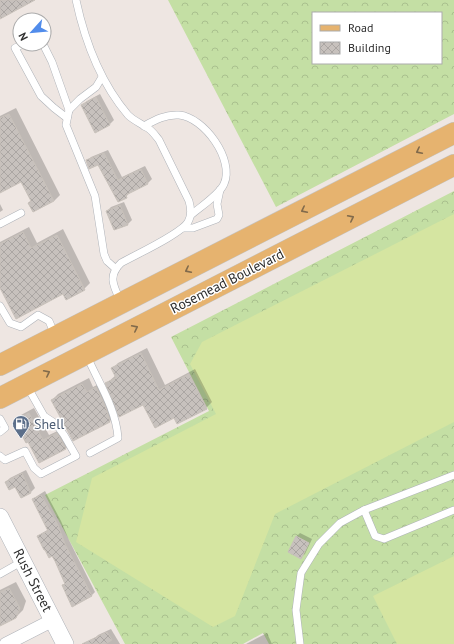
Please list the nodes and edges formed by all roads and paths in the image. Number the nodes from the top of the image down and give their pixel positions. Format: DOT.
graph roads {
  1 [pos="76,0"];
  2 [pos="17,52"];
  3 [pos="47,52"];
  4 [pos="102,77"];
  5 [pos="69,110"];
  6 [pos="67,118"];
  7 [pos="144,126"];
  8 [pos="454,133"];
  9 [pos="454,165"];
  10 [pos="220,190"];
  11 [pos="21,213"];
  12 [pos="191,215"];
  13 [pos="0,224"];
  14 [pos="184,228"];
  15 [pos="116,269"];
  16 [pos="122,304"];
  17 [pos="0,306"];
  18 [pos="55,337"];
  19 [pos="86,354"];
  20 [pos="0,365"];
  21 [pos="26,384"];
  22 [pos="0,398"];
  23 [pos="0,419"];
  24 [pos="0,432"];
  25 [pos="90,453"];
  26 [pos="0,456"];
  27 [pos="454,475"];
  28 [pos="364,510"];
  29 [pos="454,510"];
  30 [pos="0,517"];
  31 [pos="23,561"];
  32 [pos="0,574"];
  33 [pos="53,620"];
  34 [pos="6,644"];
  35 [pos="65,644"];
  36 [pos="300,644"];
  1 -- 4 [label="lane"];
  2 -- 6 [label="lane"];
  3 -- 5 [label="lane"];
  4 -- 5 [label="lane"];
  4 -- 7 [label="lane"];
  5 -- 6 [label="lane"];
  6 -- 15 [label="lane"];
  7 -- 10 [label="lane"];
  7 -- 12 [label="lane"];
  8 -- 16 [label="main road, Rosemead Boulevard, one-way"];
  19 -- 9 [label="main road, Rosemead Boulevard, one-way"];
  10 -- 12 [label="lane"];
  10 -- 14 [label="lane"];
  11 -- 13 [label="lane"];
  12 -- 14 [label="lane"];
  14 -- 15 [label="lane"];
  15 -- 16 [label="lane"];
  16 -- 18 [label="main road, Rosemead Boulevard"];
  17 -- 18 [label="lane"];
  18 -- 20 [label="main road, Rosemead Boulevard"];
  21 -- 19 [label="main road, Rosemead Boulevard, one-way"];
  19 -- 25 [label="lane"];
  21 -- 22 [label="main road, Rosemead Boulevard"];
  21 -- 26 [label="lane"];
  23 -- 24 [label="lane"];
  27 -- 28 [label="lane"];
  28 -- 29 [label="lane"];
  28 -- 36 [label="lane"];
  30 -- 31 [label="street, Rush Street"];
  31 -- 32 [label="lane"];
  31 -- 33 [label="street, Rush Street"];
  33 -- 34 [label="street"];
  33 -- 35 [label="street, Rush Street"];
}
